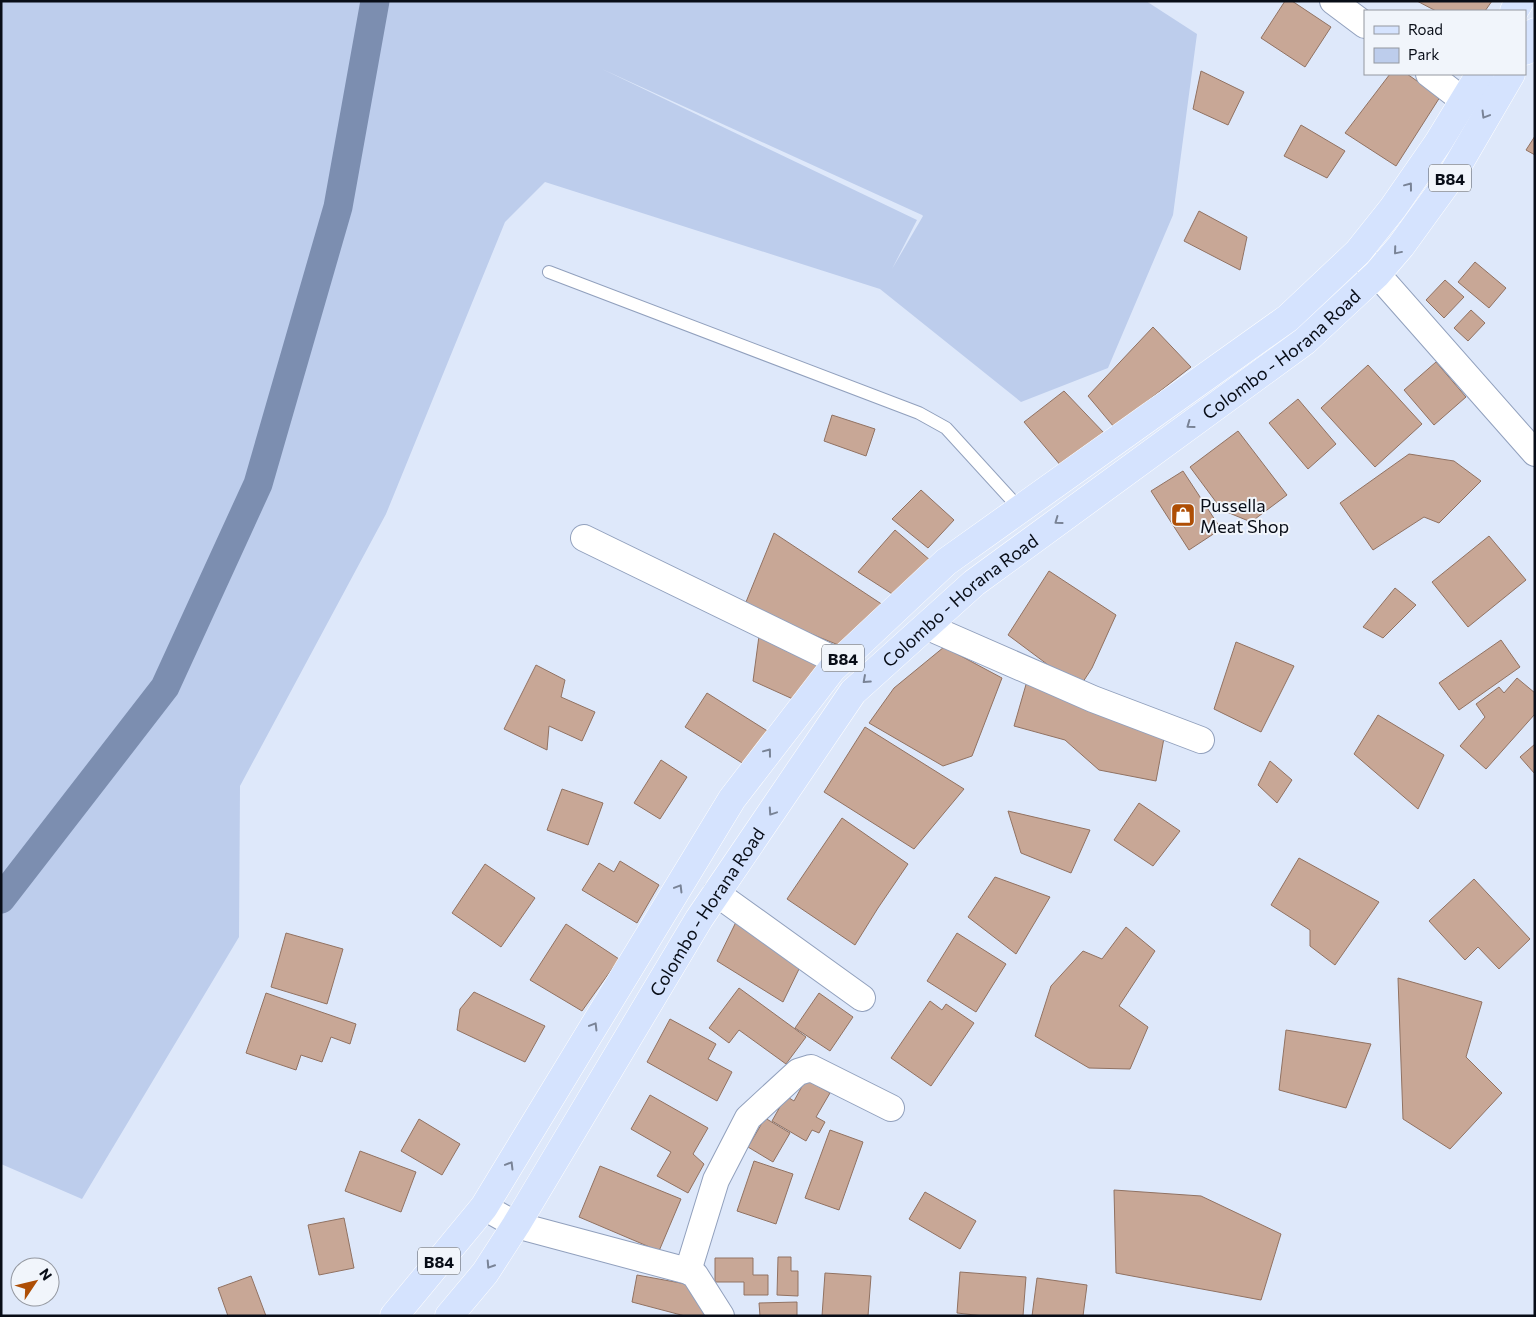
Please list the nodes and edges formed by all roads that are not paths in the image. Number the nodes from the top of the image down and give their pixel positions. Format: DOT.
graph roads {
  1 [pos="1333,1"];
  2 [pos="1364,24"];
  3 [pos="1430,75"];
  4 [pos="1479,75"];
  5 [pos="1510,75"];
  6 [pos="1464,101"];
  7 [pos="1358,252"];
  8 [pos="549,272"];
  9 [pos="1377,274"];
  10 [pos="1535,453"];
  11 [pos="1020,509"];
  12 [pos="584,538"];
  13 [pos="926,626"];
  14 [pos="839,662"];
  15 [pos="1201,740"];
  16 [pos="716,893"];
  17 [pos="862,998"];
  18 [pos="891,1108"];
  19 [pos="484,1207"];
  20 [pos="516,1225"];
  21 [pos="688,1271"];
  22 [pos="394,1316"];
  23 [pos="449,1316"];
  24 [pos="721,1316"];
  1 -- 2 [label="street"];
  3 -- 6 [label="street"];
  4 -- 6 [label="main road, Colombo - Horana Road / B84"];
  5 -- 9 [label="main road, Colombo - Horana Road / B84, one-way"];
  7 -- 6 [label="main road, Colombo - Horana Road / B84, one-way"];
  7 -- 9 [label="street"];
  7 -- 11 [label="main road, Colombo - Horana Road / B84"];
  8 -- 11 [label="lane"];
  9 -- 10 [label="street"];
  9 -- 13 [label="main road, Colombo - Horana Road / B84, one-way"];
  11 -- 14 [label="main road, Colombo - Horana Road / B84"];
  12 -- 14 [label="street"];
  13 -- 15 [label="street"];
  13 -- 16 [label="main road, Colombo - Horana Road / B84, one-way"];
  19 -- 14 [label="main road, Colombo - Horana Road / B84, one-way"];
  16 -- 17 [label="street"];
  16 -- 20 [label="main road, Colombo - Horana Road / B84"];
  18 -- 21 [label="street"];
  19 -- 20 [label="street"];
  19 -- 22 [label="main road, B84"];
  20 -- 21 [label="street"];
  20 -- 23 [label="main road, B84, one-way"];
  21 -- 24 [label="street"];
}
